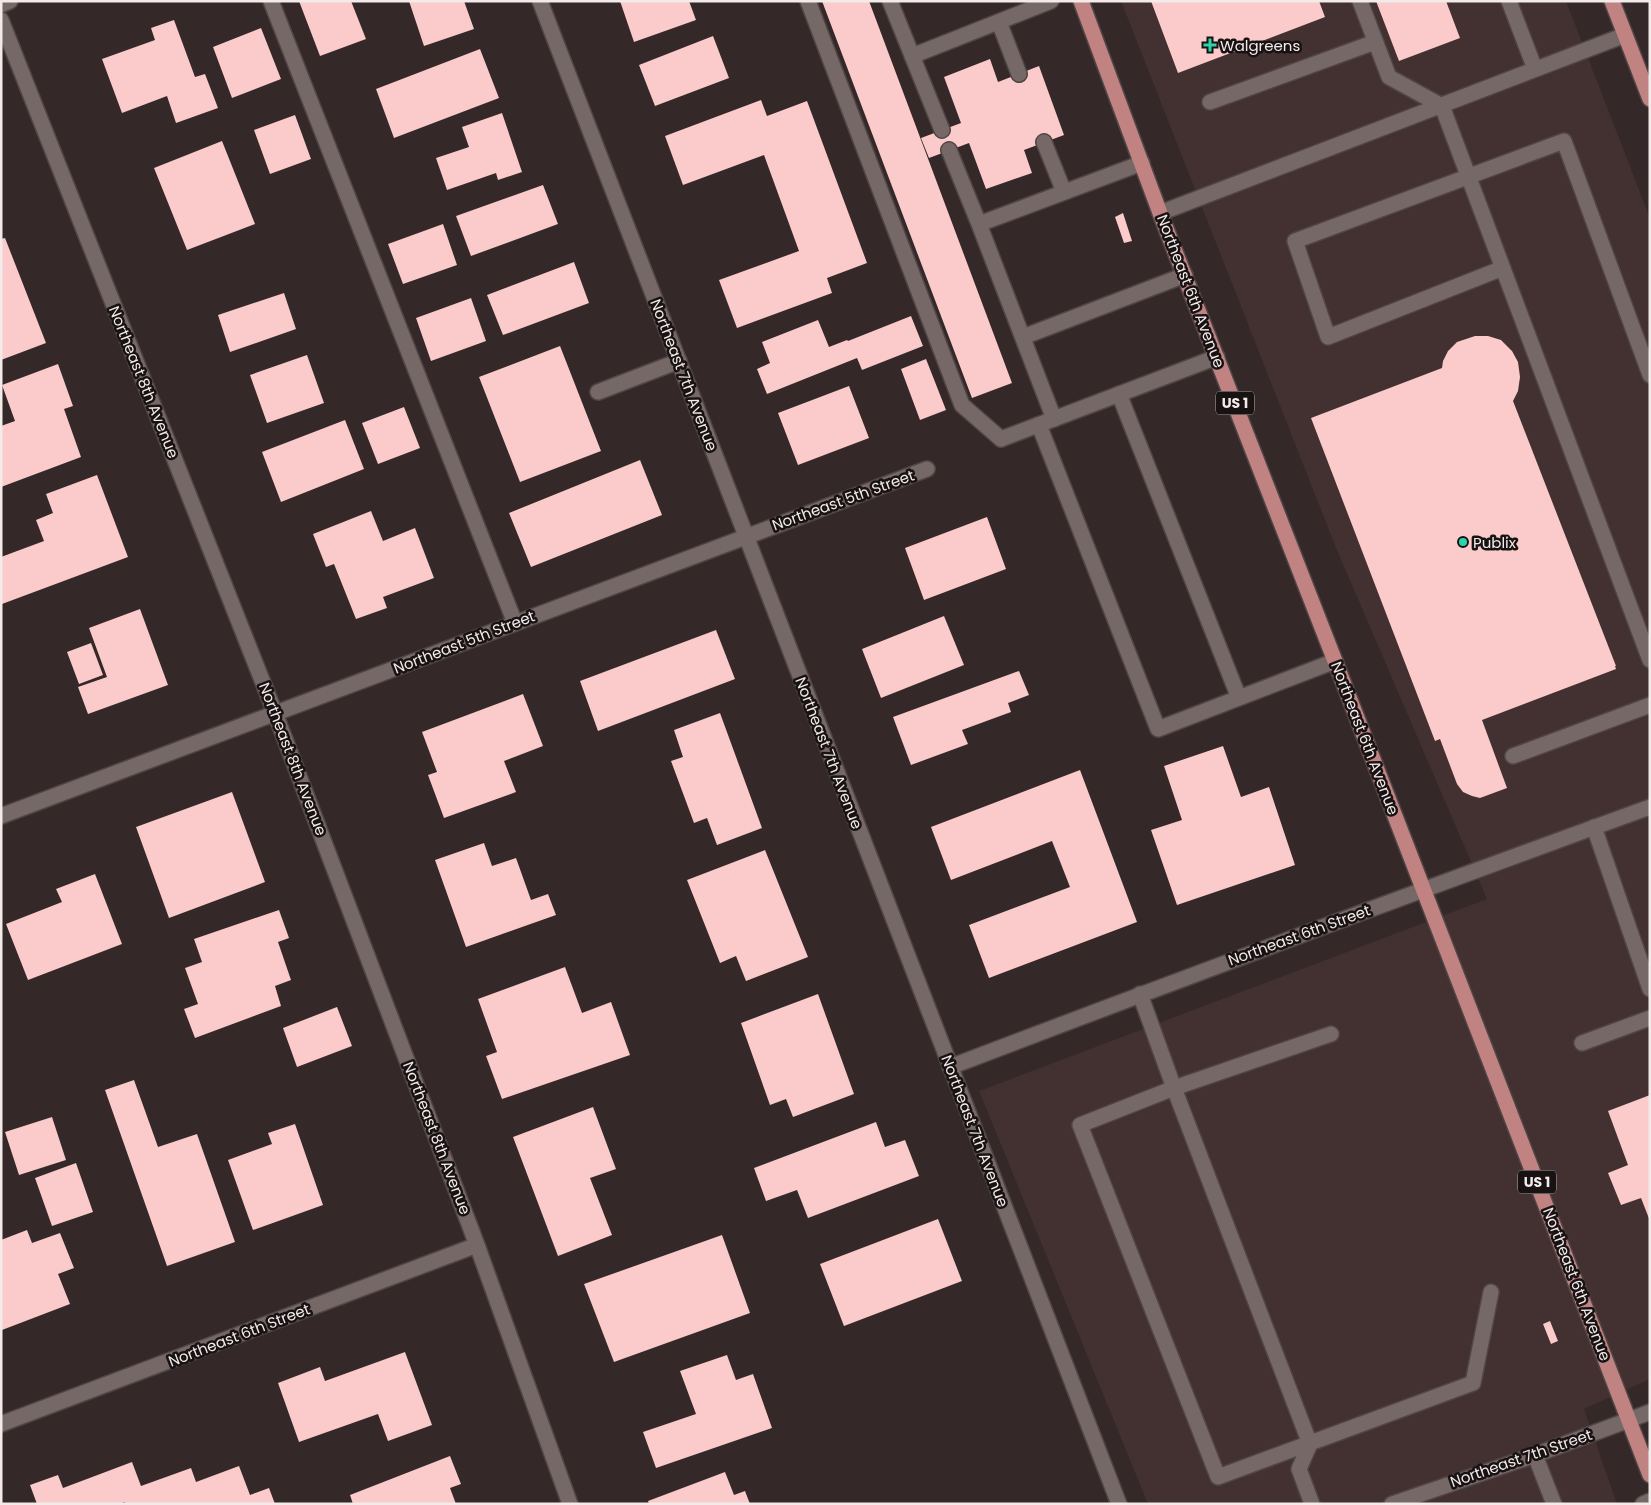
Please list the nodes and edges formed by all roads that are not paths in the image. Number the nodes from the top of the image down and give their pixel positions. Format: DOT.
graph roads {
  1 [pos="10,1"];
  2 [pos="271,1"];
  3 [pos="540,1"];
  4 [pos="808,1"];
  5 [pos="890,1"];
  6 [pos="1051,1"];
  7 [pos="1081,1"];
  8 [pos="1360,1"];
  9 [pos="1509,1"];
  10 [pos="1612,1"];
  11 [pos="1,4"];
  12 [pos="1,20"];
  13 [pos="999,22"];
  14 [pos="1625,35"];
  15 [pos="1375,42"];
  16 [pos="912,56"];
  17 [pos="1535,69"];
  18 [pos="1019,74"];
  19 [pos="1650,99"];
  20 [pos="1210,102"];
  21 [pos="1442,106"];
  22 [pos="942,130"];
  23 [pos="1044,142"];
  24 [pos="950,150"];
  25 [pos="1142,163"];
  26 [pos="1468,175"];
  27 [pos="1064,192"];
  28 [pos="1160,213"];
  29 [pos="979,224"];
  30 [pos="1503,268"];
  31 [pos="1185,275"];
  32 [pos="1023,337"];
  33 [pos="1217,357"];
  34 [pos="678,360"];
  35 [pos="1650,375"];
  36 [pos="598,392"];
  37 [pos="1119,394"];
  38 [pos="1054,419"];
  39 [pos="1039,425"];
  40 [pos="927,469"];
  41 [pos="746,536"];
  42 [pos="515,623"];
  43 [pos="1650,660"];
  44 [pos="1336,661"];
  45 [pos="1239,698"];
  46 [pos="1650,705"];
  47 [pos="275,713"];
  48 [pos="1513,756"];
  49 [pos="1650,807"];
  50 [pos="1,816"];
  51 [pos="1594,827"];
  52 [pos="1424,888"];
  53 [pos="1650,990"];
  54 [pos="1140,994"];
  55 [pos="1650,1018"];
  56 [pos="1331,1034"];
  57 [pos="1582,1042"];
  58 [pos="950,1067"];
  59 [pos="1174,1088"];
  60 [pos="477,1245"];
  61 [pos="1491,1292"];
  62 [pos="1650,1412"];
  63 [pos="1629,1420"];
  64 [pos="1,1424"];
  65 [pos="1310,1444"];
  66 [pos="1535,1455"];
  67 [pos="1650,1475"];
  68 [pos="1409,1501"];
  69 [pos="1650,1501"];
  70 [pos="570,1504"];
  71 [pos="1119,1504"];
  72 [pos="1312,1504"];
  73 [pos="1392,1504"];
  74 [pos="1554,1504"];
  75 [pos="1643,1504"];
  1 -- 11 [label="street"];
  2 -- 42 [label="street"];
  3 -- 34 [label="street, Northeast 7th Avenue"];
  4 -- 39 [label="street"];
  5 -- 16 [label="street"];
  6 -- 13 [label="street"];
  7 -- 25 [label="main road, Northeast 6th Avenue / US 1"];
  8 -- 15 [label="street"];
  9 -- 17 [label="street"];
  10 -- 14 [label="main road"];
  12 -- 47 [label="street, Northeast 8th Avenue"];
  13 -- 16 [label="street"];
  13 -- 18 [label="street"];
  14 -- 17 [label="street"];
  14 -- 19 [label="main road"];
  15 -- 20 [label="street"];
  15 -- 21 [label="street"];
  16 -- 22 [label="street"];
  17 -- 21 [label="street"];
  21 -- 26 [label="street"];
  21 -- 28 [label="street"];
  23 -- 27 [label="street"];
  24 -- 29 [label="street"];
  25 -- 27 [label="street"];
  25 -- 28 [label="main road, Northeast 6th Avenue / US 1"];
  26 -- 30 [label="street"];
  26 -- 30 [label="street"];
  26 -- 35 [label="street"];
  27 -- 29 [label="street"];
  28 -- 31 [label="main road, Northeast 6th Avenue / US 1"];
  29 -- 32 [label="street"];
  30 -- 43 [label="street"];
  31 -- 32 [label="street"];
  31 -- 33 [label="main road, Northeast 6th Avenue / US 1"];
  32 -- 38 [label="street"];
  33 -- 37 [label="street"];
  33 -- 44 [label="main road, Northeast 6th Avenue / US 1"];
  34 -- 36 [label="street"];
  34 -- 41 [label="street, Northeast 7th Avenue"];
  37 -- 38 [label="street"];
  37 -- 45 [label="street"];
  38 -- 39 [label="street"];
  39 -- 45 [label="street"];
  40 -- 41 [label="street, Northeast 5th Street"];
  41 -- 42 [label="street, Northeast 5th Street"];
  41 -- 58 [label="street, Northeast 7th Avenue"];
  42 -- 47 [label="street, Northeast 5th Street"];
  44 -- 45 [label="street"];
  44 -- 52 [label="main road, Northeast 6th Avenue / US 1"];
  46 -- 48 [label="street"];
  47 -- 50 [label="street, Northeast 5th Street"];
  47 -- 60 [label="street, Northeast 8th Avenue"];
  49 -- 51 [label="street, Northeast 6th Street"];
  51 -- 52 [label="street, Northeast 6th Street"];
  51 -- 53 [label="street"];
  52 -- 54 [label="street, Northeast 6th Street"];
  52 -- 63 [label="main road, Northeast 6th Avenue / US 1"];
  54 -- 58 [label="street, Northeast 6th Street"];
  54 -- 59 [label="street"];
  55 -- 57 [label="street"];
  56 -- 59 [label="street"];
  58 -- 71 [label="street, Northeast 7th Avenue"];
  59 -- 65 [label="street"];
  59 -- 65 [label="street"];
  60 -- 64 [label="street, Northeast 6th Street"];
  60 -- 70 [label="street, Northeast 8th Avenue"];
  61 -- 65 [label="street"];
  62 -- 63 [label="street, Northeast 7th Street"];
  63 -- 66 [label="street, Northeast 7th Street"];
  63 -- 67 [label="main road, Northeast 6th Avenue / US 1"];
  65 -- 72 [label="street"];
  66 -- 68 [label="street, Northeast 7th Street"];
  66 -- 74 [label="street"];
  68 -- 73 [label="street, Northeast 7th Street"];
  69 -- 75 [label="street"];
}
